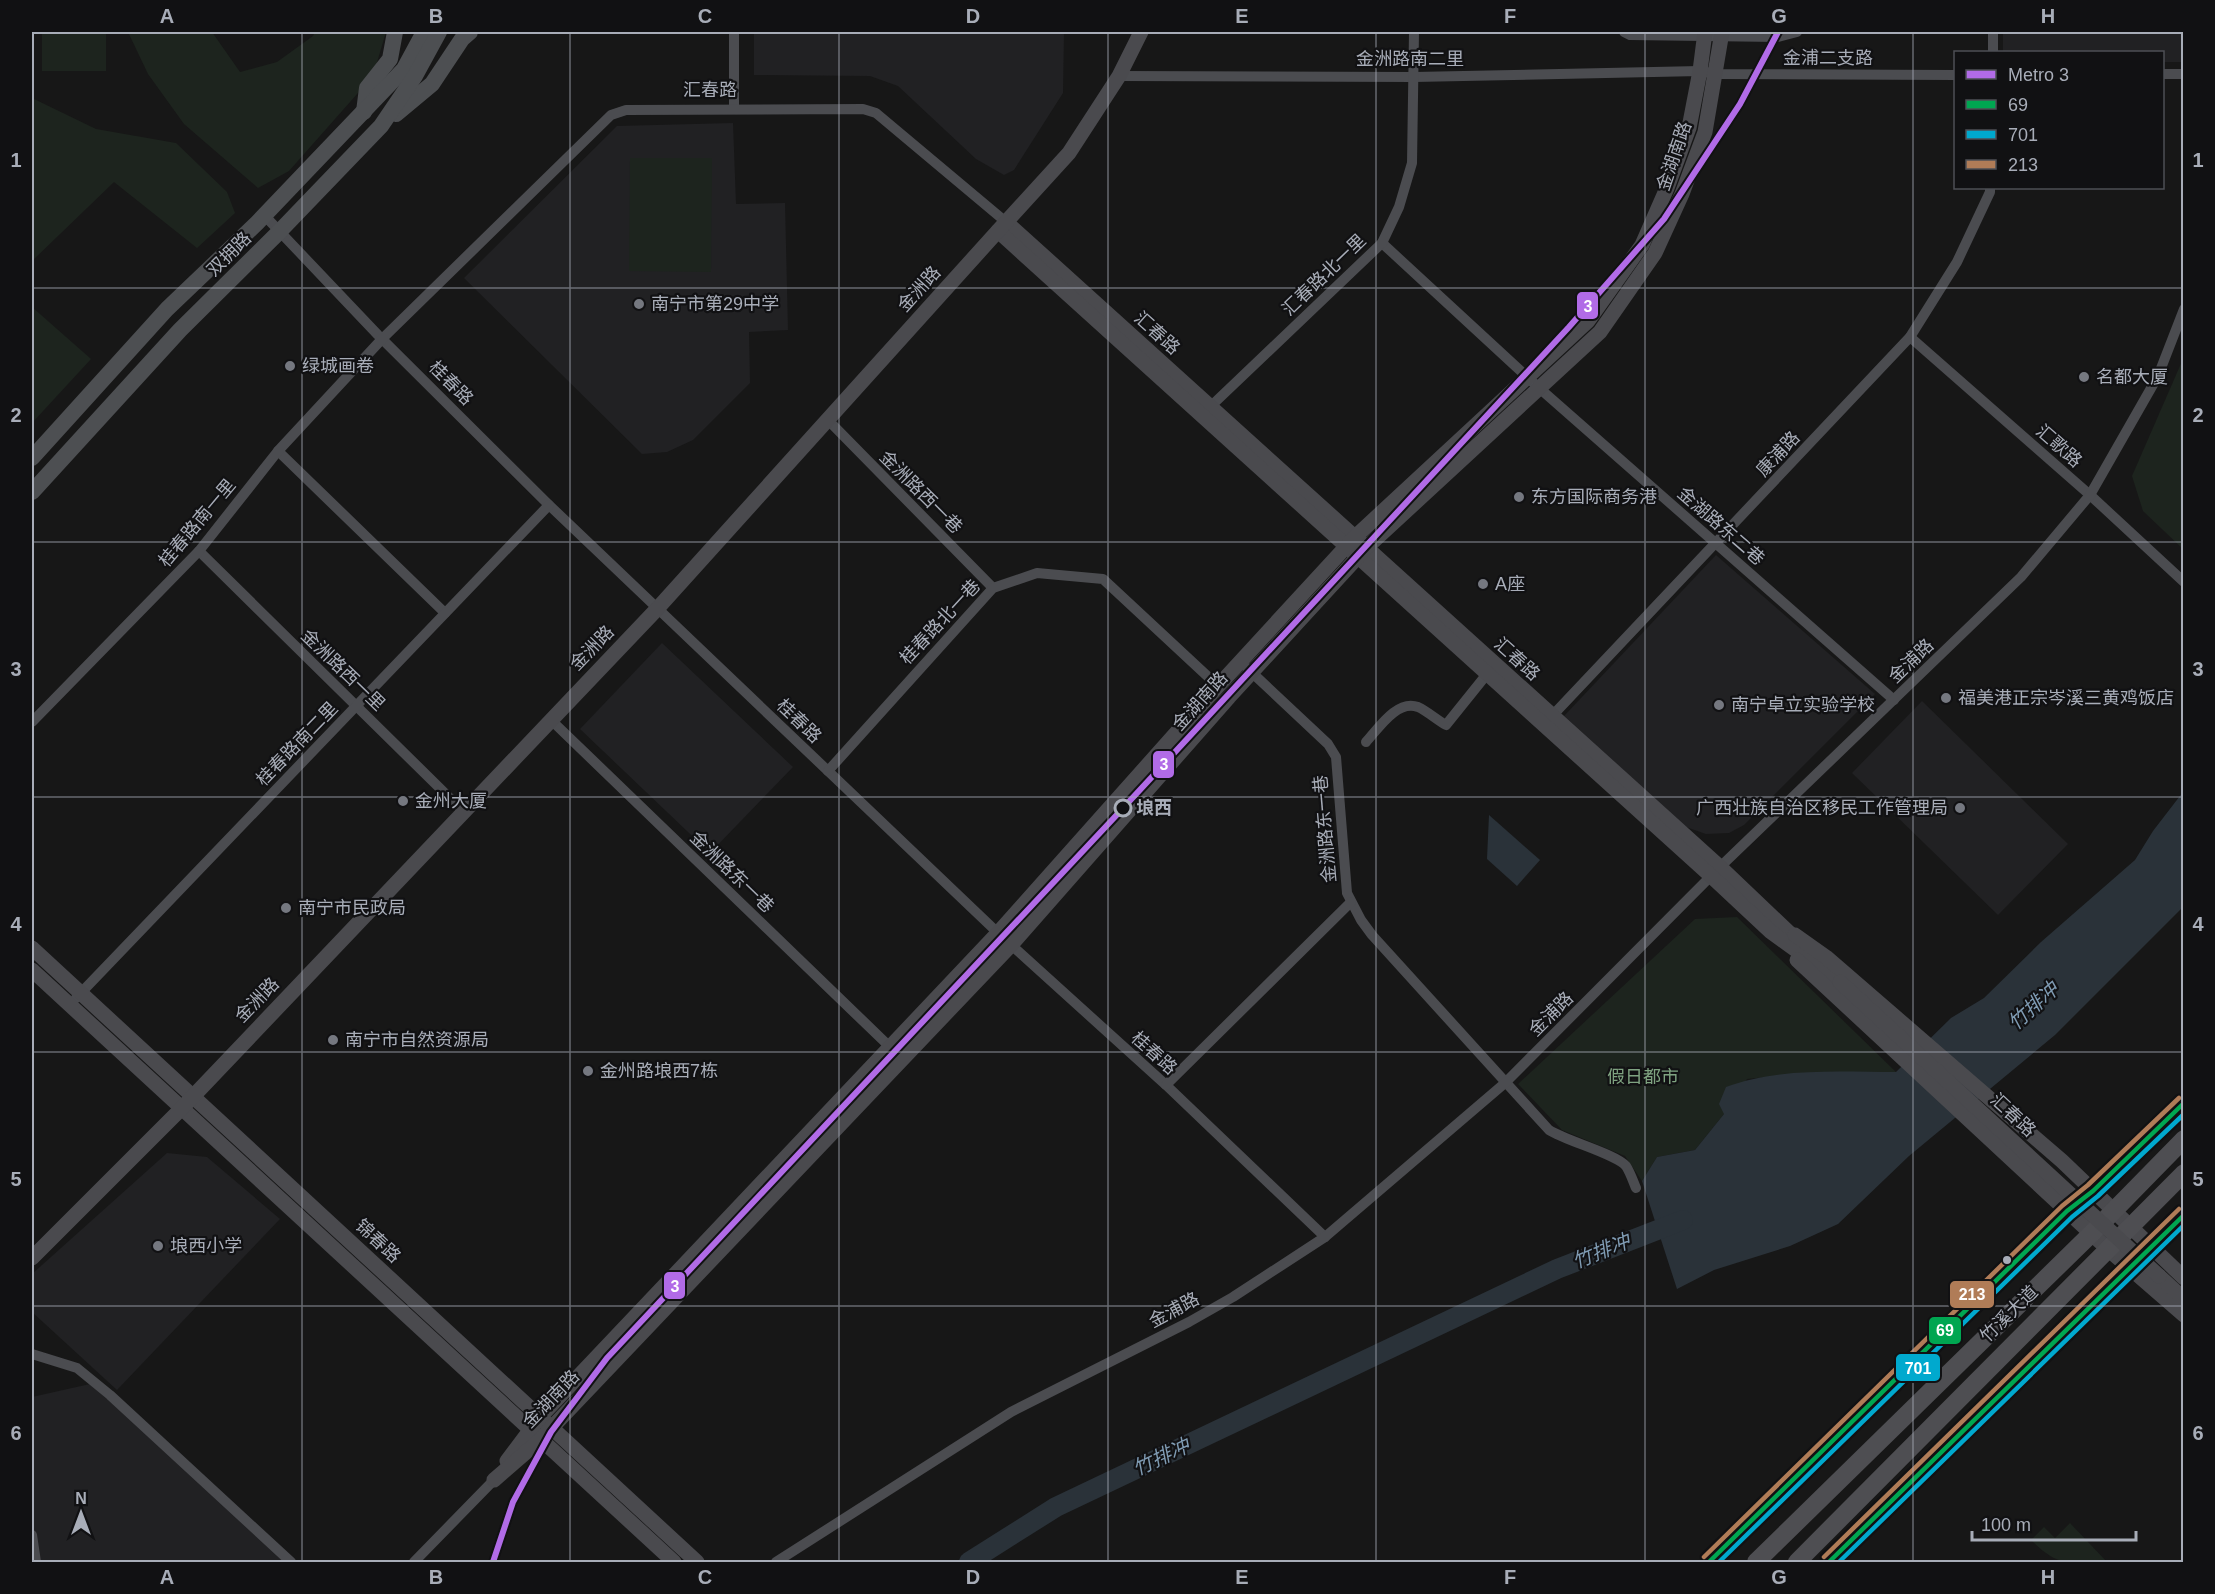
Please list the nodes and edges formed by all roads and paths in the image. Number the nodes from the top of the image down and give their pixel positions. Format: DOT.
graph roads {
  1 [pos="394,32"];
  2 [pos="424,32"];
  3 [pos="439,32"];
  4 [pos="734,32"];
  5 [pos="1140,32"];
  6 [pos="1414,32"];
  7 [pos="1624,32"];
  8 [pos="1797,32"];
  9 [pos="1993,32"];
  10 [pos="1713,33"];
  11 [pos="466,34"];
  12 [pos="1994,51"];
  13 [pos="1700,71"];
  14 [pos="1716,74"];
  15 [pos="2164,74"];
  16 [pos="2184,74"];
  17 [pos="1954,75"];
  18 [pos="1119,76"];
  19 [pos="1414,77"];
  20 [pos="734,110"];
  21 [pos="364,112"];
  22 [pos="381,126"];
  23 [pos="1990,189"];
  24 [pos="264,215"];
  25 [pos="1002,227"];
  26 [pos="279,232"];
  27 [pos="1382,243"];
  28 [pos="2184,309"];
  29 [pos="1910,337"];
  30 [pos="382,339"];
  31 [pos="1533,381"];
  32 [pos="1210,407"];
  33 [pos="827,419"];
  34 [pos="278,451"];
  35 [pos="32,458"];
  36 [pos="32,492"];
  37 [pos="2090,495"];
  38 [pos="549,505"];
  39 [pos="1716,543"];
  40 [pos="1356,547"];
  41 [pos="199,551"];
  42 [pos="2184,582"];
  43 [pos="993,588"];
  44 [pos="657,609"];
  45 [pos="445,613"];
  46 [pos="1241,662"];
  47 [pos="1252,673"];
  48 [pos="1488,674"];
  49 [pos="1218,686"];
  50 [pos="1894,700"];
  51 [pos="356,706"];
  52 [pos="1552,716"];
  53 [pos="551,720"];
  54 [pos="32,722"];
  55 [pos="1366,742"];
  56 [pos="828,771"];
  57 [pos="464,812"];
  58 [pos="1716,872"];
  59 [pos="1352,902"];
  60 [pos="1775,928"];
  61 [pos="998,933"];
  62 [pos="1011,945"];
  63 [pos="32,948"];
  64 [pos="32,970"];
  65 [pos="81,993"];
  66 [pos="69,1005"];
  67 [pos="890,1047"];
  68 [pos="1505,1083"];
  69 [pos="1166,1085"];
  70 [pos="193,1097"];
  71 [pos="2184,1103"];
  72 [pos="182,1108"];
  73 [pos="2184,1139"];
  74 [pos="2184,1173"];
  75 [pos="1636,1188"];
  76 [pos="2093,1191"];
  77 [pos="2067,1211"];
  78 [pos="2113,1211"];
  79 [pos="2184,1214"];
  80 [pos="2130,1226"];
  81 [pos="2092,1233"];
  82 [pos="1325,1237"];
  83 [pos="2151,1247"];
  84 [pos="2109,1250"];
  85 [pos="32,1258"];
  86 [pos="2131,1268"];
  87 [pos="2184,1278"];
  88 [pos="2184,1299"];
  89 [pos="2184,1315"];
  90 [pos="32,1354"];
  91 [pos="546,1423"];
  92 [pos="535,1435"];
  93 [pos="494,1480"];
  94 [pos="32,1534"];
  95 [pos="36,1563"];
  96 [pos="291,1563"];
  97 [pos="414,1563"];
  98 [pos="674,1563"];
  99 [pos="697,1563"];
  100 [pos="776,1563"];
  101 [pos="1709,1563"];
  102 [pos="1756,1563"];
  103 [pos="1797,1563"];
  104 [pos="1828,1563"];
  1 -- 21 [label="main road"];
  2 -- 21 [label="main road, 双拥路"];
  3 -- 22 [label="main road, 双拥路"];
  4 -- 20 [label="street"];
  5 -- 18 [label="main road, 金洲路"];
  6 -- 19 [label="street, 汇春路北一里"];
  7 -- 10 [label="street"];
  8 -- 10 [label="street"];
  9 -- 12 [label="street"];
  10 -- 13 [label="main road, 金湖南路"];
  10 -- 14 [label="main road, 金湖南路"];
  11 -- 22 [label="main road"];
  13 -- 14 [label="street, 金浦二支路"];
  13 -- 19 [label="street, 金洲路南二里"];
  13 -- 31 [label="main road, 金湖南路"];
  14 -- 17 [label="street, 金浦二支路"];
  14 -- 31 [label="main road, 金湖南路"];
  15 -- 16 [label="street"];
  18 -- 19 [label="street, 金洲路南二里"];
  18 -- 25 [label="main road, 金洲路"];
  19 -- 27 [label="street, 汇春路北一里"];
  20 -- 25 [label="street, 汇春路"];
  20 -- 30 [label="street, 汇春路"];
  21 -- 24 [label="main road, 双拥路"];
  22 -- 26 [label="main road, 双拥路"];
  23 -- 29 [label="street, 康浦路"];
  24 -- 26 [label="street, 桂春路"];
  24 -- 35 [label="main road, 双拥路"];
  25 -- 32 [label="main road, 汇春路"];
  25 -- 33 [label="main road, 金洲路"];
  25 -- 40 [label="main road, 汇春路"];
  26 -- 30 [label="street, 桂春路"];
  26 -- 36 [label="main road, 双拥路"];
  27 -- 31 [label="street, 金湖路东二巷"];
  27 -- 32 [label="street, 汇春路北一里"];
  28 -- 37 [label="street, 金浦路"];
  29 -- 37 [label="street, 汇歌路"];
  29 -- 39 [label="street, 康浦路"];
  30 -- 34 [label="street, 桂春路南一里"];
  30 -- 38 [label="street, 桂春路"];
  31 -- 39 [label="street, 金湖路东二巷"];
  31 -- 40 [label="main road, 金湖南路"];
  32 -- 40 [label="main road, 汇春路"];
  33 -- 43 [label="street, 金洲路西一巷"];
  33 -- 44 [label="main road, 金洲路"];
  34 -- 41 [label="street, 桂春路南一里"];
  34 -- 45 [label="street"];
  37 -- 42 [label="street, 汇歌路"];
  37 -- 50 [label="street, 金浦路"];
  38 -- 44 [label="street, 桂春路"];
  38 -- 45 [label="street, 桂春路南二里"];
  39 -- 50 [label="street, 金湖路东二巷"];
  39 -- 52 [label="street, 康浦路"];
  40 -- 46 [label="main road, 金湖南路"];
  40 -- 47 [label="main road, 金湖南路"];
  40 -- 48 [label="main road, 汇春路"];
  40 -- 52 [label="main road, 汇春路"];
  41 -- 51 [label="street, 金洲路西一里"];
  41 -- 54 [label="street, 桂春路南一里"];
  43 -- 49 [label="street, 桂春路北一巷"];
  43 -- 56 [label="street, 桂春路北一巷"];
  44 -- 53 [label="main road, 金洲路"];
  44 -- 56 [label="street, 桂春路"];
  45 -- 51 [label="street, 桂春路南二里"];
  46 -- 47 [label="street, 金洲路东一巷"];
  46 -- 49 [label="main road, 金湖南路"];
  47 -- 59 [label="street, 金洲路东一巷"];
  47 -- 62 [label="main road, 金湖南路"];
  48 -- 55 [label="street"];
  48 -- 58 [label="main road, 汇春路"];
  49 -- 61 [label="main road, 金湖南路"];
  50 -- 58 [label="street, 金浦路"];
  51 -- 57 [label="street, 金洲路西一里"];
  51 -- 65 [label="street, 桂春路南二里"];
  52 -- 58 [label="main road, 汇春路"];
  53 -- 57 [label="main road, 金洲路"];
  53 -- 67 [label="street, 金洲路东一巷"];
  56 -- 61 [label="street, 桂春路"];
  57 -- 70 [label="main road, 金洲路"];
  58 -- 60 [label="main road, 汇春路"];
  58 -- 68 [label="street, 金浦路"];
  59 -- 68 [label="street, 金洲路东一巷"];
  59 -- 69 [label="street"];
  60 -- 76 [label="main road"];
  60 -- 77 [label="main road"];
  60 -- 88 [label="main road, 汇春路, bridge"];
  61 -- 62 [label="street, 桂春路"];
  61 -- 67 [label="main road, 金湖南路"];
  62 -- 69 [label="street, 桂春路"];
  62 -- 91 [label="main road, 金湖南路"];
  63 -- 65 [label="main road, 锦春路"];
  64 -- 66 [label="main road, 锦春路"];
  65 -- 66 [label="street, 桂春路南二里"];
  65 -- 70 [label="main road, 锦春路"];
  66 -- 72 [label="main road, 锦春路"];
  67 -- 91 [label="main road, 金湖南路"];
  68 -- 75 [label="street, 金洲路东一巷"];
  68 -- 82 [label="street, 金浦路"];
  69 -- 82 [label="street, 桂春路"];
  70 -- 72 [label="main road, 金洲路"];
  70 -- 91 [label="main road, 锦春路"];
  71 -- 76 [label="main road"];
  72 -- 85 [label="main road, 金洲路"];
  72 -- 92 [label="main road, 锦春路"];
  73 -- 78 [label="highway, 竹溪大道"];
  74 -- 80 [label="highway, 竹溪大道"];
  76 -- 77 [label="main road"];
  76 -- 78 [label="main road"];
  77 -- 81 [label="main road"];
  77 -- 101 [label="main road"];
  78 -- 80 [label="main road"];
  78 -- 81 [label="highway, 竹溪大道"];
  79 -- 83 [label="main road"];
  80 -- 83 [label="main road"];
  80 -- 84 [label="highway, 竹溪大道"];
  81 -- 84 [label="main road"];
  81 -- 102 [label="highway, 竹溪大道"];
  82 -- 100 [label="street, 金浦路"];
  83 -- 86 [label="main road"];
  83 -- 87 [label="main road"];
  84 -- 86 [label="main road"];
  84 -- 103 [label="highway, 竹溪大道"];
  86 -- 89 [label="main road"];
  86 -- 104 [label="main road"];
  90 -- 96 [label="street"];
  91 -- 92 [label="main road, 金湖南路"];
  91 -- 99 [label="main road, 锦春路"];
  92 -- 93 [label="main road, 金湖南路"];
  92 -- 98 [label="main road, 锦春路"];
  93 -- 97 [label="street, 金湖南路"];
  94 -- 95 [label="street"];
}
